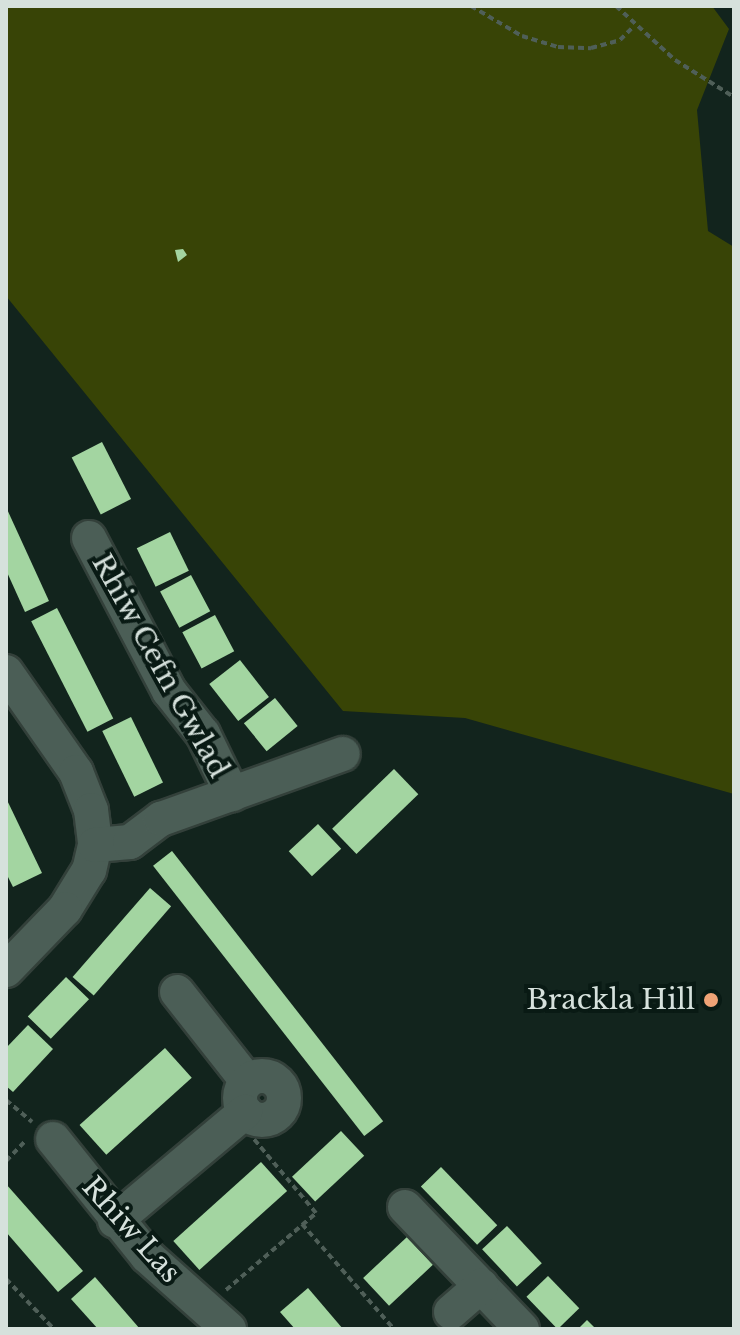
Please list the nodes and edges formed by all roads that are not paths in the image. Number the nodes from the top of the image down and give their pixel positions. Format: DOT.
graph roads {
  1 [pos="89,538"];
  2 [pos="6,672"];
  3 [pos="343,754"];
  4 [pos="232,794"];
  5 [pos="95,845"];
  6 [pos="6,970"];
  7 [pos="177,992"];
  8 [pos="60,1146"];
  9 [pos="405,1207"];
  10 [pos="115,1221"];
  11 [pos="481,1286"];
  12 [pos="451,1312"];
  13 [pos="217,1318"];
  14 [pos="522,1329"];
  1 -- 4 [label="street, Rhiw Cefn Gwlad"];
  2 -- 5 [label="street"];
  3 -- 4 [label="street"];
  4 -- 5 [label="street"];
  5 -- 6 [label="street"];
  7 -- 10 [label="street"];
  8 -- 10 [label="street, Rhiw Las"];
  9 -- 11 [label="street"];
  10 -- 13 [label="street, Rhiw Las"];
  11 -- 12 [label="street"];
  11 -- 14 [label="street"];
}
